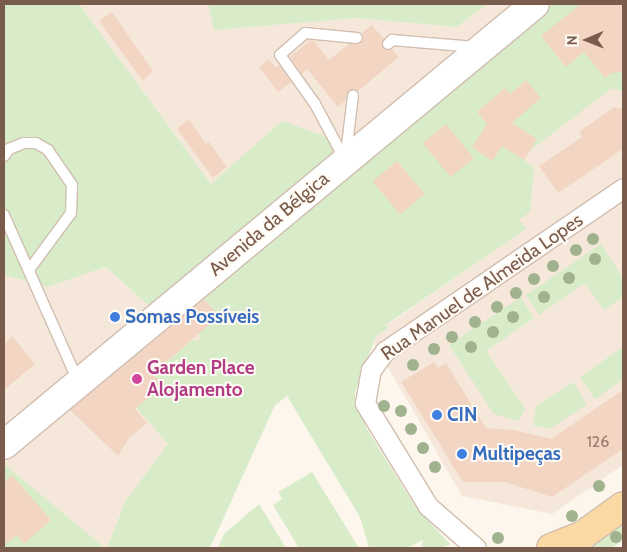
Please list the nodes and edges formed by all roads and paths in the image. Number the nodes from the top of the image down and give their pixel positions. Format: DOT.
graph roads {
  1 [pos="534,4"];
  2 [pos="357,38"];
  3 [pos="388,41"];
  4 [pos="482,48"];
  5 [pos="353,95"];
  6 [pos="4,156"];
  7 [pos="345,160"];
  8 [pos="623,188"];
  9 [pos="4,215"];
  10 [pos="29,270"];
  11 [pos="79,382"];
  12 [pos="4,445"];
  13 [pos="623,506"];
  14 [pos="476,548"];
  15 [pos="551,548"];
  1 -- 4 [label="main road, Avenida da Bélgica"];
  2 -- 7 [label="lane"];
  3 -- 4 [label="lane"];
  4 -- 7 [label="main road, Avenida da Bélgica"];
  5 -- 7 [label="lane"];
  6 -- 10 [label="lane"];
  7 -- 11 [label="main road, Avenida da Bélgica"];
  8 -- 14 [label="street, Rua Manuel de Almeida Lopes"];
  9 -- 10 [label="lane"];
  10 -- 11 [label="lane"];
  11 -- 12 [label="main road, Avenida da Bélgica"];
  13 -- 15 [label="main road"];
}
